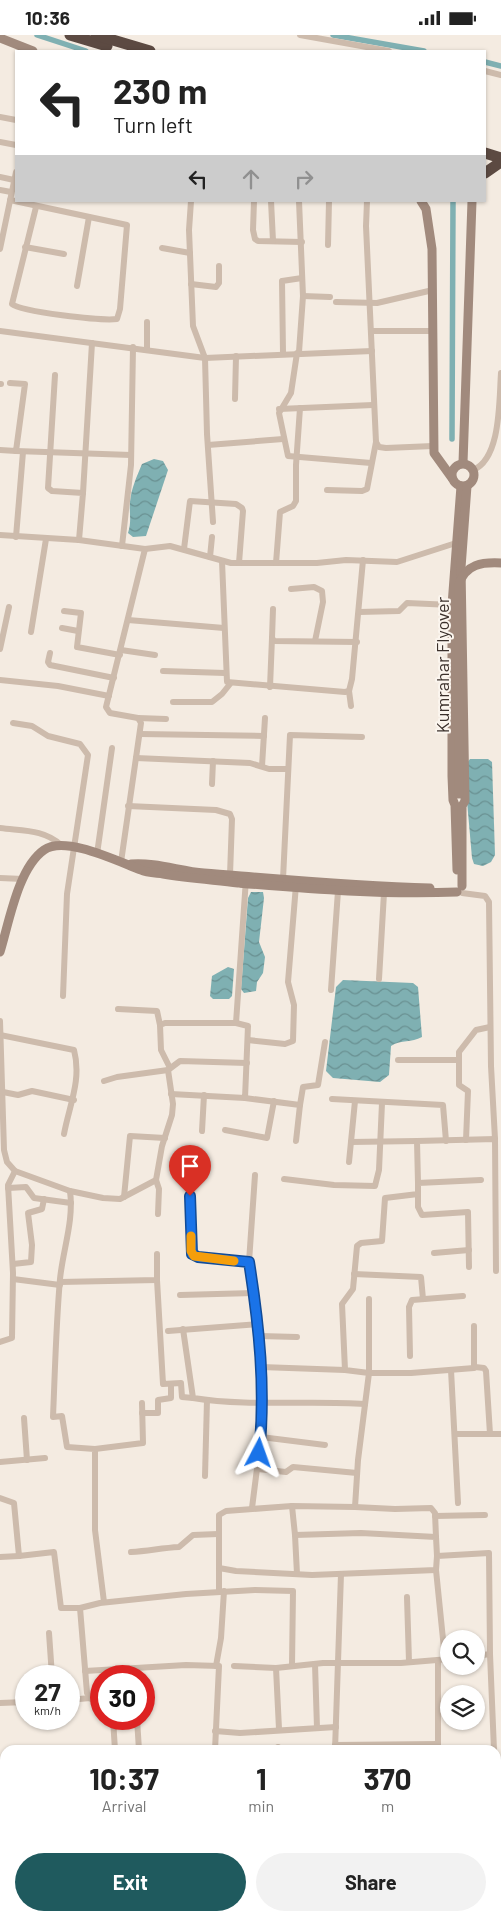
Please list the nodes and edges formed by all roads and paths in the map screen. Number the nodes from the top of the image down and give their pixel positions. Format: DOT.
graph roads {
  1 [pos="70,35"];
  2 [pos="96,35"];
  3 [pos="300,35"];
  4 [pos="0,38"];
  5 [pos="30,50"];
  6 [pos="120,50"];
  7 [pos="147,50"];
  8 [pos="383,50"];
  9 [pos="486,71"];
  10 [pos="501,75"];
  11 [pos="0,117"];
  12 [pos="15,120"];
  13 [pos="0,142"];
  14 [pos="15,145"];
  15 [pos="486,154"];
  16 [pos="486,160"];
  17 [pos="500,162"];
  18 [pos="486,172"];
  19 [pos="15,175"];
  20 [pos="0,177"];
  21 [pos="15,178"];
  22 [pos="0,190"];
  23 [pos="11,192"];
  24 [pos="10,200"];
  25 [pos="15,201"];
  26 [pos="17,202"];
  27 [pos="191,202"];
  28 [pos="254,202"];
  29 [pos="271,202"];
  30 [pos="299,202"];
  31 [pos="328,202"];
  32 [pos="367,202"];
  33 [pos="422,202"];
  34 [pos="472,202"];
  35 [pos="36,207"];
  36 [pos="89,217"];
  37 [pos="273,241"];
  38 [pos="302,242"];
  39 [pos="328,245"];
  40 [pos="25,247"];
  41 [pos="162,248"];
  42 [pos="0,249"];
  43 [pos="190,253"];
  44 [pos="64,254"];
  45 [pos="219,266"];
  46 [pos="302,277"];
  47 [pos="191,284"];
  48 [pos="77,286"];
  49 [pos="433,290"];
  50 [pos="303,296"];
  51 [pos="330,297"];
  52 [pos="336,302"];
  53 [pos="370,303"];
  54 [pos="147,322"];
  55 [pos="0,331"];
  56 [pos="372,331"];
  57 [pos="433,331"];
  58 [pos="92,343"];
  59 [pos="132,347"];
  60 [pos="147,349"];
  61 [pos="372,351"];
  62 [pos="283,353"];
  63 [pos="298,353"];
  64 [pos="236,356"];
  65 [pos="205,358"];
  66 [pos="501,373"];
  67 [pos="55,375"];
  68 [pos="10,383"];
  69 [pos="235,399"];
  70 [pos="373,405"];
  71 [pos="300,408"];
  72 [pos="279,409"];
  73 [pos="283,439"];
  74 [pos="376,442"];
  75 [pos="208,445"];
  76 [pos="433,446"];
  77 [pos="0,450"];
  78 [pos="20,452"];
  79 [pos="51,453"];
  80 [pos="86,454"];
  81 [pos="131,455"];
  82 [pos="296,458"];
  83 [pos="371,463"];
  84 [pos="462,463"];
  85 [pos="473,470"];
  86 [pos="452,478"];
  87 [pos="464,486"];
  88 [pos="326,490"];
  89 [pos="83,493"];
  90 [pos="213,502"];
  91 [pos="213,522"];
  92 [pos="0,535"];
  93 [pos="16,537"];
  94 [pos="212,537"];
  95 [pos="46,539"];
  96 [pos="79,540"];
  97 [pos="460,542"];
  98 [pos="122,546"];
  99 [pos="145,549"];
  100 [pos="184,549"];
  101 [pos="210,557"];
  102 [pos="363,560"];
  103 [pos="222,561"];
  104 [pos="239,563"];
  105 [pos="276,563"];
  106 [pos="501,563"];
  107 [pos="291,589"];
  108 [pos="452,605"];
  109 [pos="9,607"];
  110 [pos="273,609"];
  111 [pos="64,611"];
  112 [pos="359,612"];
  113 [pos="128,620"];
  114 [pos="62,628"];
  115 [pos="224,628"];
  116 [pos="78,631"];
  117 [pos="32,632"];
  118 [pos="272,638"];
  119 [pos="315,641"];
  120 [pos="357,642"];
  121 [pos="0,649"];
  122 [pos="121,652"];
  123 [pos="50,653"];
  124 [pos="155,655"];
  125 [pos="163,671"];
  126 [pos="226,673"];
  127 [pos="114,678"];
  128 [pos="0,683"];
  129 [pos="230,683"];
  130 [pos="270,687"];
  131 [pos="349,691"];
  132 [pos="109,696"];
  133 [pos="174,702"];
  134 [pos="351,705"];
  135 [pos="138,718"];
  136 [pos="265,718"];
  137 [pos="166,719"];
  138 [pos="13,723"];
  139 [pos="140,734"];
  140 [pos="264,736"];
  141 [pos="362,737"];
  142 [pos="112,748"];
  143 [pos="136,758"];
  144 [pos="213,761"];
  145 [pos="262,766"];
  146 [pos="288,769"];
  147 [pos="212,784"];
  148 [pos="459,801"];
  149 [pos="128,806"];
  150 [pos="0,828"];
  151 [pos="61,845"];
  152 [pos="73,846"];
  153 [pos="97,855"];
  154 [pos="121,862"];
  155 [pos="131,864"];
  156 [pos="230,875"];
  157 [pos="0,878"];
  158 [pos="23,879"];
  159 [pos="283,879"];
  160 [pos="246,880"];
  161 [pos="296,884"];
  162 [pos="459,889"];
  163 [pos="338,891"];
  164 [pos="384,893"];
  165 [pos="0,952"];
  166 [pos="379,979"];
  167 [pos="331,990"];
  168 [pos="63,996"];
  169 [pos="118,1009"];
  170 [pos="0,1021"];
  171 [pos="236,1023"];
  172 [pos="160,1025"];
  173 [pos="490,1027"];
  174 [pos="1,1035"];
  175 [pos="248,1040"];
  176 [pos="325,1042"];
  177 [pos="398,1060"];
  178 [pos="458,1060"];
  179 [pos="246,1063"];
  180 [pos="169,1069"];
  181 [pos="104,1081"];
  182 [pos="3,1092"];
  183 [pos="171,1094"];
  184 [pos="204,1095"];
  185 [pos="245,1098"];
  186 [pos="332,1099"];
  187 [pos="74,1100"];
  188 [pos="274,1101"];
  189 [pos="355,1101"];
  190 [pos="382,1103"];
  191 [pos="300,1105"];
  192 [pos="202,1131"];
  193 [pos="225,1131"];
  194 [pos="64,1134"];
  195 [pos="165,1138"];
  196 [pos="495,1139"];
  197 [pos="296,1141"];
  198 [pos="417,1141"];
  199 [pos="446,1141"];
  200 [pos="466,1141"];
  201 [pos="351,1142"];
  202 [pos="380,1142"];
  203 [pos="2,1150"];
  204 [pos="349,1162"];
  205 [pos="15,1171"];
  206 [pos="255,1175"];
  207 [pos="156,1179"];
  208 [pos="284,1179"];
  209 [pos="481,1180"];
  210 [pos="189,1183"];
  211 [pos="418,1183"];
  212 [pos="8,1188"];
  213 [pos="70,1191"];
  214 [pos="418,1194"];
  215 [pos="124,1197"];
  216 [pos="44,1199"];
  217 [pos="8,1200"];
  218 [pos="0,1201"];
  219 [pos="71,1203"];
  220 [pos="158,1214"];
  221 [pos="469,1251"];
  222 [pos="434,1253"];
  223 [pos="157,1254"];
  224 [pos="249,1262"];
  225 [pos="13,1264"];
  226 [pos="469,1267"];
  227 [pos="496,1271"];
  228 [pos="354,1275"];
  229 [pos="13,1279"];
  230 [pos="158,1280"];
  231 [pos="60,1283"];
  232 [pos="254,1293"];
  233 [pos="180,1295"];
  234 [pos="463,1296"];
  235 [pos="369,1299"];
  236 [pos="422,1299"];
  237 [pos="259,1324"];
  238 [pos="474,1326"];
  239 [pos="183,1329"];
  240 [pos="168,1331"];
  241 [pos="260,1335"];
  242 [pos="297,1337"];
  243 [pos="0,1342"];
  244 [pos="410,1356"];
  245 [pos="261,1367"];
  246 [pos="475,1367"];
  247 [pos="345,1371"];
  248 [pos="451,1371"];
  249 [pos="369,1373"];
  250 [pos="170,1384"];
  251 [pos="194,1398"];
  252 [pos="207,1400"];
  253 [pos="142,1403"];
  254 [pos="262,1403"];
  255 [pos="365,1405"];
  256 [pos="142,1413"];
  257 [pos="24,1418"];
  258 [pos="490,1434"];
  259 [pos="501,1434"];
  260 [pos="456,1435"];
  261 [pos="261,1437"];
  262 [pos="325,1445"];
  263 [pos="95,1449"];
  264 [pos="45,1458"];
  265 [pos="0,1460"];
  266 [pos="27,1460"];
  267 [pos="258,1469"];
  268 [pos="357,1473"];
  269 [pos="205,1476"];
  270 [pos="0,1498"];
  271 [pos="458,1503"];
  272 [pos="292,1506"];
  273 [pos="355,1507"];
  274 [pos="252,1508"];
  275 [pos="485,1515"];
  276 [pos="435,1516"];
  277 [pos="218,1534"];
  278 [pos="295,1535"];
  279 [pos="436,1537"];
  280 [pos="131,1552"];
  281 [pos="19,1556"];
  282 [pos="437,1556"];
  283 [pos="0,1557"];
  284 [pos="219,1568"];
  285 [pos="436,1570"];
  286 [pos="297,1573"];
  287 [pos="341,1574"];
  288 [pos="221,1592"];
  289 [pos="407,1597"];
  290 [pos="104,1602"];
  291 [pos="80,1608"];
  292 [pos="443,1630"];
  293 [pos="49,1633"];
  294 [pos="490,1654"];
  295 [pos="485,1655"];
  296 [pos="438,1660"];
  297 [pos="409,1662"];
  298 [pos="337,1663"];
  299 [pos="315,1664"];
  300 [pos="51,1665"];
  301 [pos="216,1666"];
  302 [pos="234,1666"];
  303 [pos="292,1666"];
  304 [pos="276,1668"];
  305 [pos="85,1671"];
  306 [pos="90,1698"];
  307 [pos="80,1699"];
  308 [pos="15,1702"];
  309 [pos="0,1703"];
  310 [pos="336,1727"];
  311 [pos="317,1728"];
  312 [pos="278,1729"];
  313 [pos="113,1730"];
  314 [pos="138,1730"];
  315 [pos="215,1731"];
  316 [pos="114,1745"];
  317 [pos="139,1745"];
  318 [pos="215,1745"];
  319 [pos="335,1745"];
  320 [pos="438,1745"];
  321 [pos="494,1745"];
  1 -- 6 [label="highway"];
  2 -- 7 [label="highway"];
  3 -- 8 [label="street"];
  4 -- 5 [label="street"];
  9 -- 10 [label="street"];
  11 -- 12 [label="street"];
  13 -- 14 [label="street"];
  15 -- 17 [label="highway"];
  16 -- 17 [label="highway"];
  17 -- 18 [label="highway"];
  19 -- 20 [label="street"];
  21 -- 23 [label="street"];
  22 -- 23 [label="street"];
  23 -- 24 [label="street"];
  24 -- 25 [label="street"];
  24 -- 42 [label="street"];
  26 -- 35 [label="street"];
  27 -- 43 [label="street"];
  28 -- 37 [label="street"];
  29 -- 37 [label="street"];
  30 -- 38 [label="street"];
  31 -- 39 [label="street"];
  32 -- 53 [label="street"];
  33 -- 49 [label="street"];
  34 -- 84 [label="street"];
  35 -- 36 [label="street"];
  35 -- 40 [label="street"];
  36 -- 40 [label="street"];
  36 -- 48 [label="street"];
  37 -- 38 [label="street"];
  38 -- 46 [label="street"];
  40 -- 44 [label="street"];
  41 -- 43 [label="street"];
  43 -- 47 [label="street"];
  45 -- 47 [label="street"];
  46 -- 50 [label="street"];
  46 -- 62 [label="street"];
  47 -- 65 [label="street"];
  49 -- 53 [label="street"];
  49 -- 57 [label="street"];
  50 -- 51 [label="street"];
  50 -- 63 [label="street"];
  52 -- 53 [label="street"];
  53 -- 56 [label="street"];
  54 -- 60 [label="street"];
  55 -- 58 [label="street"];
  56 -- 57 [label="street"];
  56 -- 61 [label="street"];
  57 -- 76 [label="street"];
  58 -- 59 [label="street"];
  58 -- 80 [label="street"];
  59 -- 60 [label="street"];
  59 -- 81 [label="street"];
  60 -- 65 [label="street"];
  61 -- 63 [label="street"];
  61 -- 70 [label="street"];
  62 -- 63 [label="street"];
  62 -- 64 [label="street"];
  63 -- 72 [label="street"];
  64 -- 65 [label="street"];
  64 -- 69 [label="street"];
  65 -- 75 [label="street"];
  66 -- 85 [label="street"];
  67 -- 79 [label="street"];
  68 -- 78 [label="street"];
  70 -- 71 [label="street"];
  70 -- 74 [label="street"];
  71 -- 72 [label="street"];
  71 -- 82 [label="street"];
  72 -- 73 [label="street"];
  73 -- 75 [label="street"];
  73 -- 82 [label="street"];
  74 -- 76 [label="street"];
  74 -- 83 [label="street"];
  75 -- 90 [label="street"];
  76 -- 86 [label="street"];
  77 -- 78 [label="street"];
  78 -- 79 [label="street"];
  78 -- 93 [label="street"];
  79 -- 80 [label="street"];
  79 -- 89 [label="street"];
  80 -- 81 [label="street"];
  80 -- 89 [label="street"];
  81 -- 98 [label="street"];
  82 -- 83 [label="street"];
  82 -- 105 [label="street"];
  83 -- 88 [label="street"];
  84 -- 85 [label="street"];
  84 -- 86 [label="street"];
  85 -- 87 [label="street"];
  86 -- 87 [label="street"];
  87 -- 97 [label="street"];
  89 -- 96 [label="street"];
  90 -- 91 [label="street"];
  90 -- 100 [label="street"];
  90 -- 104 [label="street"];
  92 -- 93 [label="street"];
  93 -- 95 [label="street"];
  94 -- 101 [label="street"];
  95 -- 96 [label="street"];
  95 -- 117 [label="street"];
  96 -- 98 [label="street"];
  97 -- 102 [label="street"];
  97 -- 108 [label="street"];
  97 -- 148 [label="street"];
  98 -- 99 [label="street"];
  99 -- 100 [label="street"];
  99 -- 113 [label="street"];
  100 -- 101 [label="street"];
  101 -- 103 [label="street"];
  102 -- 105 [label="street"];
  102 -- 112 [label="street"];
  103 -- 104 [label="street"];
  103 -- 115 [label="street"];
  104 -- 105 [label="street"];
  106 -- 148 [label="street, Kumrahar Flyover, bridge"];
  107 -- 119 [label="street"];
  108 -- 112 [label="street"];
  108 -- 148 [label="street"];
  109 -- 121 [label="street"];
  110 -- 118 [label="street"];
  111 -- 116 [label="street"];
  112 -- 120 [label="street"];
  113 -- 115 [label="street"];
  113 -- 122 [label="street"];
  114 -- 116 [label="street"];
  115 -- 126 [label="street"];
  116 -- 122 [label="street"];
  118 -- 119 [label="street"];
  118 -- 130 [label="street"];
  119 -- 120 [label="street"];
  120 -- 131 [label="street"];
  122 -- 124 [label="street"];
  122 -- 127 [label="street"];
  123 -- 127 [label="street"];
  125 -- 126 [label="street"];
  126 -- 129 [label="street"];
  127 -- 132 [label="street"];
  128 -- 132 [label="street"];
  129 -- 130 [label="street"];
  129 -- 133 [label="street"];
  130 -- 131 [label="street"];
  131 -- 134 [label="street"];
  132 -- 135 [label="street"];
  135 -- 137 [label="street"];
  135 -- 139 [label="street"];
  136 -- 140 [label="street"];
  138 -- 152 [label="street"];
  139 -- 140 [label="street"];
  139 -- 143 [label="street"];
  140 -- 145 [label="street"];
  141 -- 146 [label="street"];
  142 -- 153 [label="street"];
  143 -- 144 [label="street"];
  143 -- 149 [label="street"];
  144 -- 145 [label="street"];
  144 -- 147 [label="street"];
  145 -- 146 [label="street"];
  146 -- 159 [label="street"];
  148 -- 162 [label="street"];
  149 -- 154 [label="street"];
  149 -- 156 [label="street"];
  150 -- 151 [label="street"];
  151 -- 152 [label="street"];
  151 -- 158 [label="street"];
  152 -- 153 [label="street"];
  152 -- 168 [label="street"];
  153 -- 154 [label="street"];
  154 -- 155 [label="street"];
  155 -- 156 [label="street"];
  155 -- 160 [label="street"];
  156 -- 160 [label="street"];
  157 -- 158 [label="street"];
  158 -- 165 [label="street"];
  159 -- 160 [label="street"];
  159 -- 161 [label="street"];
  160 -- 161 [label="street"];
  160 -- 171 [label="street"];
  161 -- 162 [label="street"];
  161 -- 163 [label="street"];
  161 -- 175 [label="street"];
  162 -- 164 [label="street"];
  162 -- 173 [label="street"];
  163 -- 164 [label="street"];
  163 -- 167 [label="street"];
  164 -- 166 [label="street"];
  169 -- 172 [label="street"];
  170 -- 174 [label="street"];
  171 -- 172 [label="street"];
  171 -- 175 [label="street"];
  172 -- 180 [label="street"];
  173 -- 178 [label="street"];
  173 -- 196 [label="street"];
  174 -- 182 [label="street"];
  174 -- 187 [label="street"];
  175 -- 179 [label="street"];
  176 -- 191 [label="street"];
  177 -- 178 [label="street"];
  178 -- 200 [label="street"];
  179 -- 180 [label="street"];
  179 -- 185 [label="street"];
  180 -- 181 [label="street"];
  180 -- 183 [label="street"];
  182 -- 187 [label="street"];
  182 -- 203 [label="street"];
  183 -- 184 [label="street"];
  183 -- 195 [label="street"];
  184 -- 185 [label="street"];
  184 -- 192 [label="street"];
  185 -- 188 [label="street"];
  186 -- 189 [label="street"];
  187 -- 194 [label="street"];
  188 -- 191 [label="street"];
  188 -- 193 [label="street"];
  189 -- 190 [label="street"];
  189 -- 201 [label="street"];
  190 -- 199 [label="street"];
  190 -- 202 [label="street"];
  191 -- 197 [label="street"];
  195 -- 207 [label="street"];
  195 -- 215 [label="street"];
  196 -- 200 [label="street"];
  196 -- 227 [label="street"];
  198 -- 199 [label="street"];
  198 -- 202 [label="street"];
  198 -- 211 [label="street"];
  199 -- 200 [label="street"];
  201 -- 202 [label="street"];
  201 -- 204 [label="street"];
  202 -- 208 [label="street"];
  203 -- 205 [label="street"];
  205 -- 212 [label="street"];
  205 -- 213 [label="street"];
  206 -- 224 [label="street"];
  207 -- 215 [label="street"];
  207 -- 220 [label="street"];
  209 -- 211 [label="street"];
  210 -- 224 [label="street"];
  211 -- 214 [label="street"];
  212 -- 216 [label="street"];
  212 -- 217 [label="street"];
  213 -- 215 [label="street"];
  213 -- 219 [label="street"];
  214 -- 221 [label="street"];
  214 -- 228 [label="street"];
  216 -- 219 [label="street"];
  216 -- 225 [label="street"];
  217 -- 218 [label="street"];
  217 -- 225 [label="street"];
  219 -- 231 [label="street"];
  221 -- 222 [label="street"];
  221 -- 226 [label="street"];
  223 -- 230 [label="street"];
  224 -- 232 [label="street"];
  225 -- 229 [label="street"];
  228 -- 236 [label="street"];
  228 -- 247 [label="street"];
  229 -- 231 [label="street"];
  229 -- 243 [label="street"];
  230 -- 231 [label="street"];
  230 -- 250 [label="street"];
  231 -- 263 [label="street"];
  232 -- 233 [label="street"];
  232 -- 237 [label="street"];
  234 -- 236 [label="street"];
  235 -- 249 [label="street"];
  236 -- 244 [label="street"];
  237 -- 239 [label="street"];
  237 -- 241 [label="street"];
  238 -- 246 [label="street"];
  239 -- 240 [label="street"];
  239 -- 251 [label="street"];
  241 -- 242 [label="street"];
  241 -- 245 [label="street"];
  245 -- 247 [label="street"];
  245 -- 254 [label="street"];
  246 -- 248 [label="street"];
  246 -- 258 [label="street"];
  247 -- 249 [label="street"];
  248 -- 249 [label="street"];
  248 -- 260 [label="street"];
  249 -- 255 [label="street"];
  250 -- 251 [label="street"];
  250 -- 256 [label="street"];
  251 -- 252 [label="street"];
  252 -- 254 [label="street"];
  252 -- 269 [label="street"];
  253 -- 256 [label="street"];
  254 -- 255 [label="street"];
  254 -- 261 [label="street"];
  255 -- 268 [label="street"];
  256 -- 263 [label="street"];
  257 -- 266 [label="street"];
  258 -- 259 [label="street"];
  258 -- 260 [label="street"];
  260 -- 271 [label="street"];
  261 -- 262 [label="street"];
  261 -- 267 [label="street"];
  263 -- 290 [label="street"];
  264 -- 266 [label="street"];
  265 -- 266 [label="street"];
  267 -- 268 [label="street"];
  267 -- 274 [label="street"];
  268 -- 273 [label="street"];
  270 -- 281 [label="street"];
  272 -- 273 [label="street"];
  272 -- 274 [label="street"];
  272 -- 278 [label="street"];
  273 -- 276 [label="street"];
  274 -- 277 [label="street"];
  275 -- 276 [label="street"];
  276 -- 279 [label="street"];
  277 -- 280 [label="street"];
  277 -- 284 [label="street"];
  278 -- 279 [label="street"];
  278 -- 286 [label="street"];
  279 -- 282 [label="street"];
  281 -- 283 [label="street"];
  281 -- 291 [label="street"];
  282 -- 285 [label="street"];
  282 -- 294 [label="street"];
  284 -- 286 [label="street"];
  284 -- 288 [label="street"];
  285 -- 287 [label="street"];
  285 -- 292 [label="street"];
  286 -- 287 [label="street"];
  287 -- 298 [label="street"];
  288 -- 290 [label="street"];
  288 -- 301 [label="street"];
  288 -- 303 [label="street"];
  289 -- 297 [label="street"];
  290 -- 291 [label="street"];
  291 -- 305 [label="street"];
  293 -- 300 [label="street"];
  294 -- 295 [label="street"];
  294 -- 321 [label="street"];
  296 -- 297 [label="street"];
  296 -- 320 [label="street"];
  297 -- 298 [label="street"];
  298 -- 299 [label="street"];
  298 -- 310 [label="street"];
  299 -- 303 [label="street"];
  299 -- 311 [label="street"];
  301 -- 305 [label="street"];
  301 -- 315 [label="street"];
  302 -- 304 [label="street"];
  303 -- 304 [label="street"];
  304 -- 312 [label="street"];
  305 -- 306 [label="street"];
  306 -- 307 [label="street"];
  308 -- 309 [label="street"];
  310 -- 311 [label="street"];
  310 -- 319 [label="street"];
  311 -- 312 [label="street"];
  312 -- 315 [label="street"];
  313 -- 316 [label="street"];
  314 -- 317 [label="street"];
  315 -- 318 [label="street"];
}
